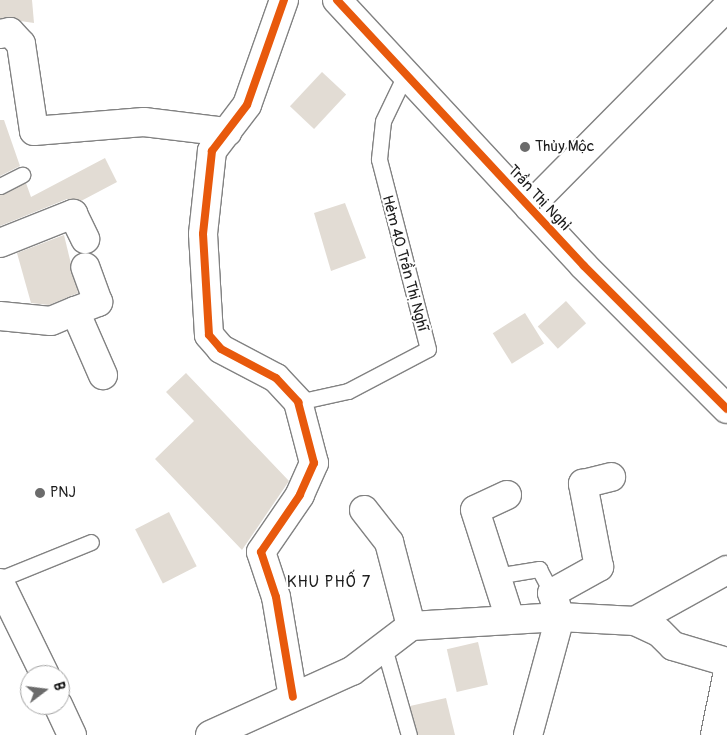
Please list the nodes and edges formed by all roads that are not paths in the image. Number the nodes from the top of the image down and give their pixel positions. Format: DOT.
graph roads {
  1 [pos="284,0"];
  2 [pos="337,0"];
  3 [pos="722,0"];
  4 [pos="727,6"];
  5 [pos="0,34"];
  6 [pos="406,73"];
  7 [pos="226,132"];
  8 [pos="22,175"];
  9 [pos="0,186"];
  10 [pos="529,207"];
  11 [pos="85,239"];
  12 [pos="0,243"];
  13 [pos="85,267"];
  14 [pos="75,311"];
  15 [pos="0,316"];
  16 [pos="103,375"];
  17 [pos="298,402"];
  18 [pos="727,409"];
  19 [pos="611,477"];
  20 [pos="507,494"];
  21 [pos="364,510"];
  22 [pos="91,542"];
  23 [pos="727,570"];
  24 [pos="496,576"];
  25 [pos="0,579"];
  26 [pos="0,583"];
  27 [pos="556,605"];
  28 [pos="510,619"];
  29 [pos="635,621"];
  30 [pos="411,626"];
  31 [pos="383,644"];
  32 [pos="727,662"];
  33 [pos="40,665"];
  34 [pos="727,676"];
  35 [pos="293,697"];
  36 [pos="63,715"];
  37 [pos="247,727"];
  38 [pos="720,727"];
  39 [pos="72,735"];
  40 [pos="210,735"];
  41 [pos="409,735"];
  42 [pos="528,735"];
  1 -- 7 [label="street"];
  2 -- 6 [label="street, Trần Thị Nghỉ"];
  3 -- 4 [label="street"];
  4 -- 10 [label="street"];
  5 -- 7 [label="street"];
  6 -- 10 [label="street, Trần Thị Nghỉ"];
  6 -- 17 [label="lane, Hẻm 40 Trần Thị Nghĩ"];
  7 -- 17 [label="street"];
  8 -- 9 [label="lane"];
  10 -- 18 [label="street, Trần Thị Nghỉ"];
  11 -- 12 [label="street"];
  13 -- 14 [label="street"];
  14 -- 15 [label="street"];
  14 -- 16 [label="street"];
  17 -- 35 [label="street"];
  19 -- 27 [label="street"];
  20 -- 24 [label="street"];
  21 -- 30 [label="street"];
  22 -- 25 [label="lane"];
  23 -- 29 [label="street"];
  24 -- 27 [label="lane"];
  24 -- 28 [label="street"];
  26 -- 33 [label="street"];
  27 -- 28 [label="street"];
  27 -- 29 [label="street"];
  27 -- 42 [label="street"];
  28 -- 30 [label="street"];
  29 -- 32 [label="street"];
  30 -- 31 [label="street"];
  31 -- 35 [label="street"];
  31 -- 41 [label="lane"];
  34 -- 38 [label="street"];
  35 -- 37 [label="street"];
  36 -- 39 [label="street"];
  37 -- 40 [label="street"];
}
